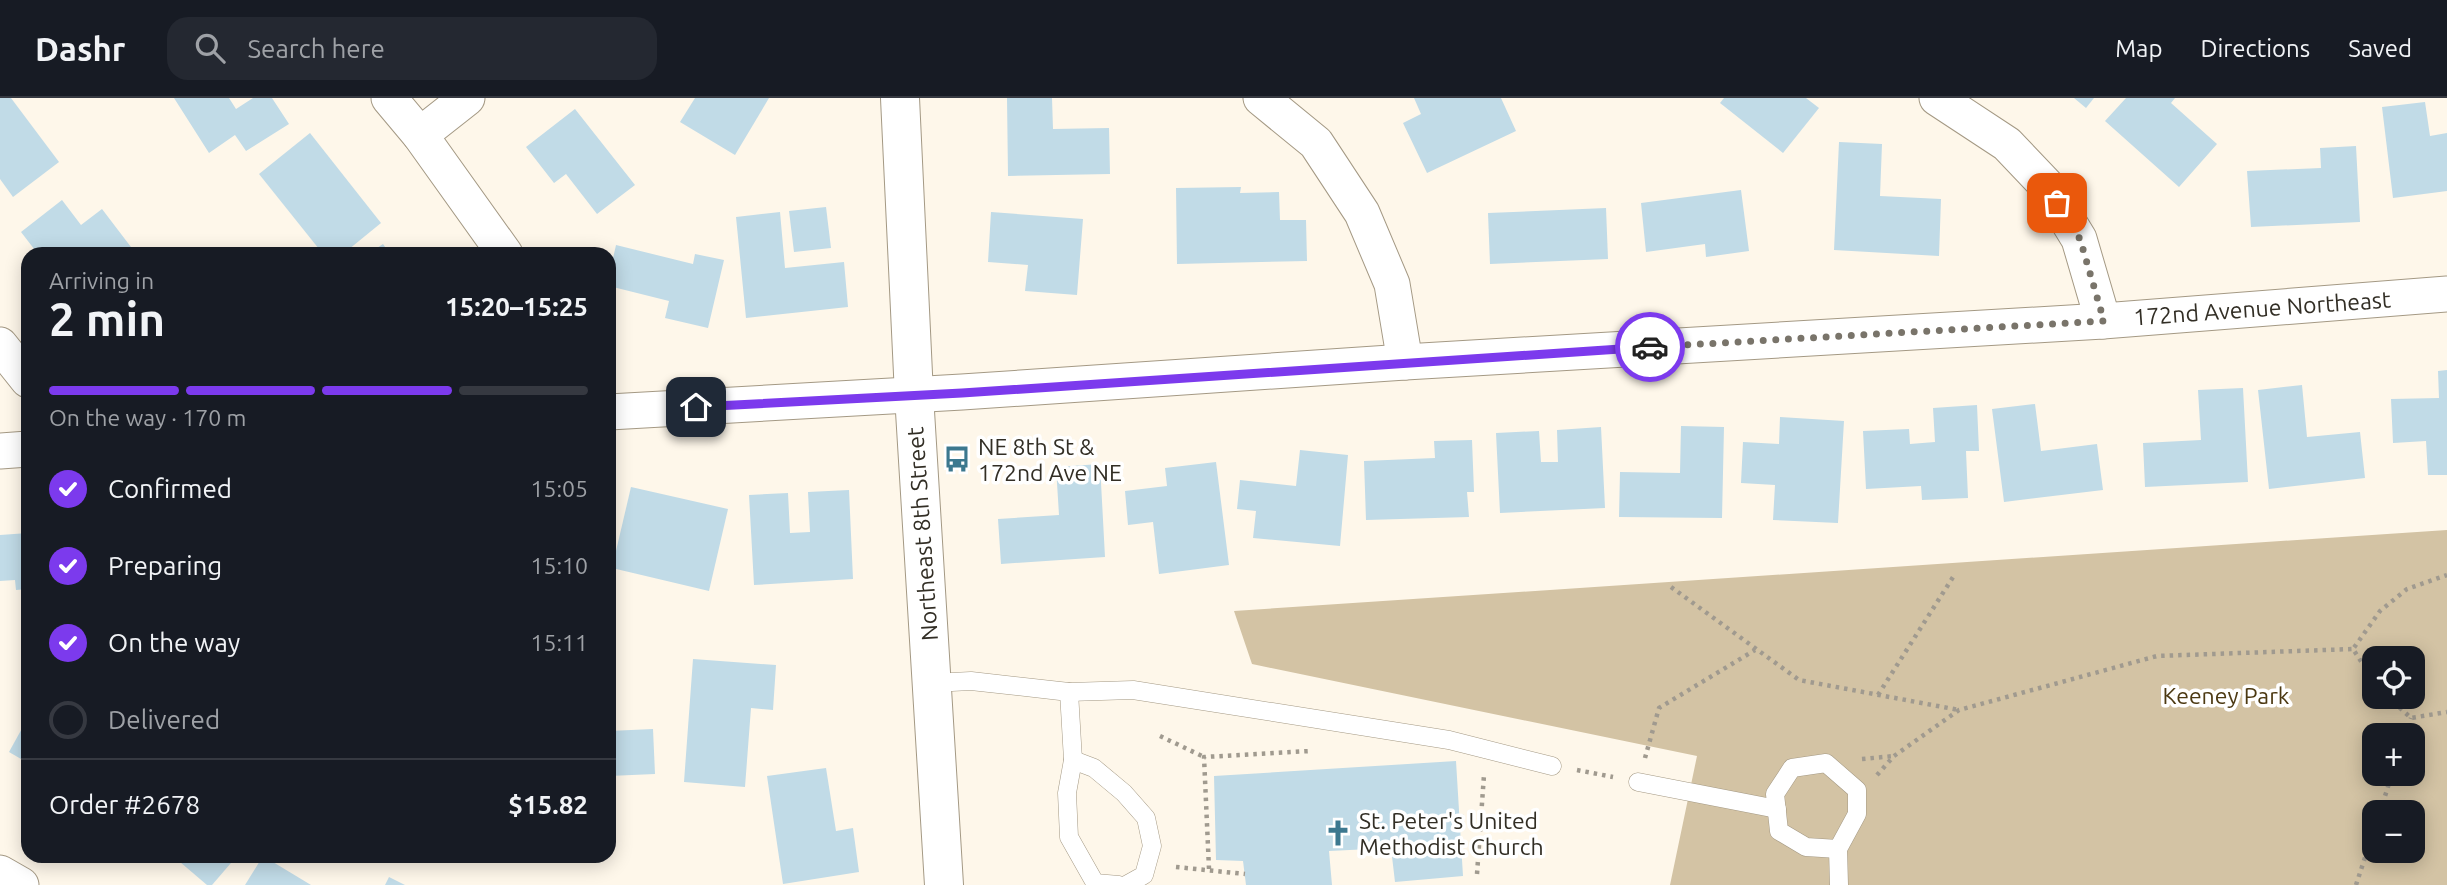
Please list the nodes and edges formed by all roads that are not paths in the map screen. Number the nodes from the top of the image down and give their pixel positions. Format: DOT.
graph roads {
  1 [pos="389,98"];
  2 [pos="467,98"];
  3 [pos="900,98"];
  4 [pos="1261,98"];
  5 [pos="1937,98"];
  6 [pos="420,135"];
  7 [pos="500,247"];
  8 [pos="2447,294"];
  9 [pos="2104,321"];
  10 [pos="0,345"];
  11 [pos="1405,362"];
  12 [pos="21,371"];
  13 [pos="914,395"];
  14 [pos="616,412"];
  15 [pos="21,450"];
  16 [pos="0,451"];
  17 [pos="932,683"];
  18 [pos="1069,692"];
  19 [pos="1073,760"];
  20 [pos="1552,766"];
  21 [pos="1638,782"];
  22 [pos="1777,809"];
  23 [pos="1838,849"];
  24 [pos="944,885"];
  25 [pos="1119,885"];
  26 [pos="1126,885"];
  27 [pos="1839,885"];
  1 -- 6 [label="street"];
  2 -- 6 [label="street"];
  3 -- 13 [label="street, Northeast 8th Street"];
  4 -- 11 [label="street"];
  5 -- 9 [label="street"];
  6 -- 7 [label="street"];
  8 -- 9 [label="street, 172nd Avenue Northeast"];
  9 -- 11 [label="street, 172nd Avenue Northeast"];
  10 -- 12 [label="street"];
  11 -- 13 [label="street, 172nd Avenue Northeast"];
  13 -- 14 [label="street, 172nd Avenue Northeast"];
  13 -- 17 [label="street, Northeast 8th Street"];
  15 -- 16 [label="street"];
  17 -- 18 [label="lane"];
  17 -- 24 [label="street, Northeast 8th Street"];
  18 -- 19 [label="lane"];
  18 -- 20 [label="lane"];
  19 -- 25 [label="lane"];
  19 -- 26 [label="lane"];
  21 -- 22 [label="lane"];
  22 -- 23 [label="lane"];
  22 -- 23 [label="lane"];
  23 -- 27 [label="lane"];
}
